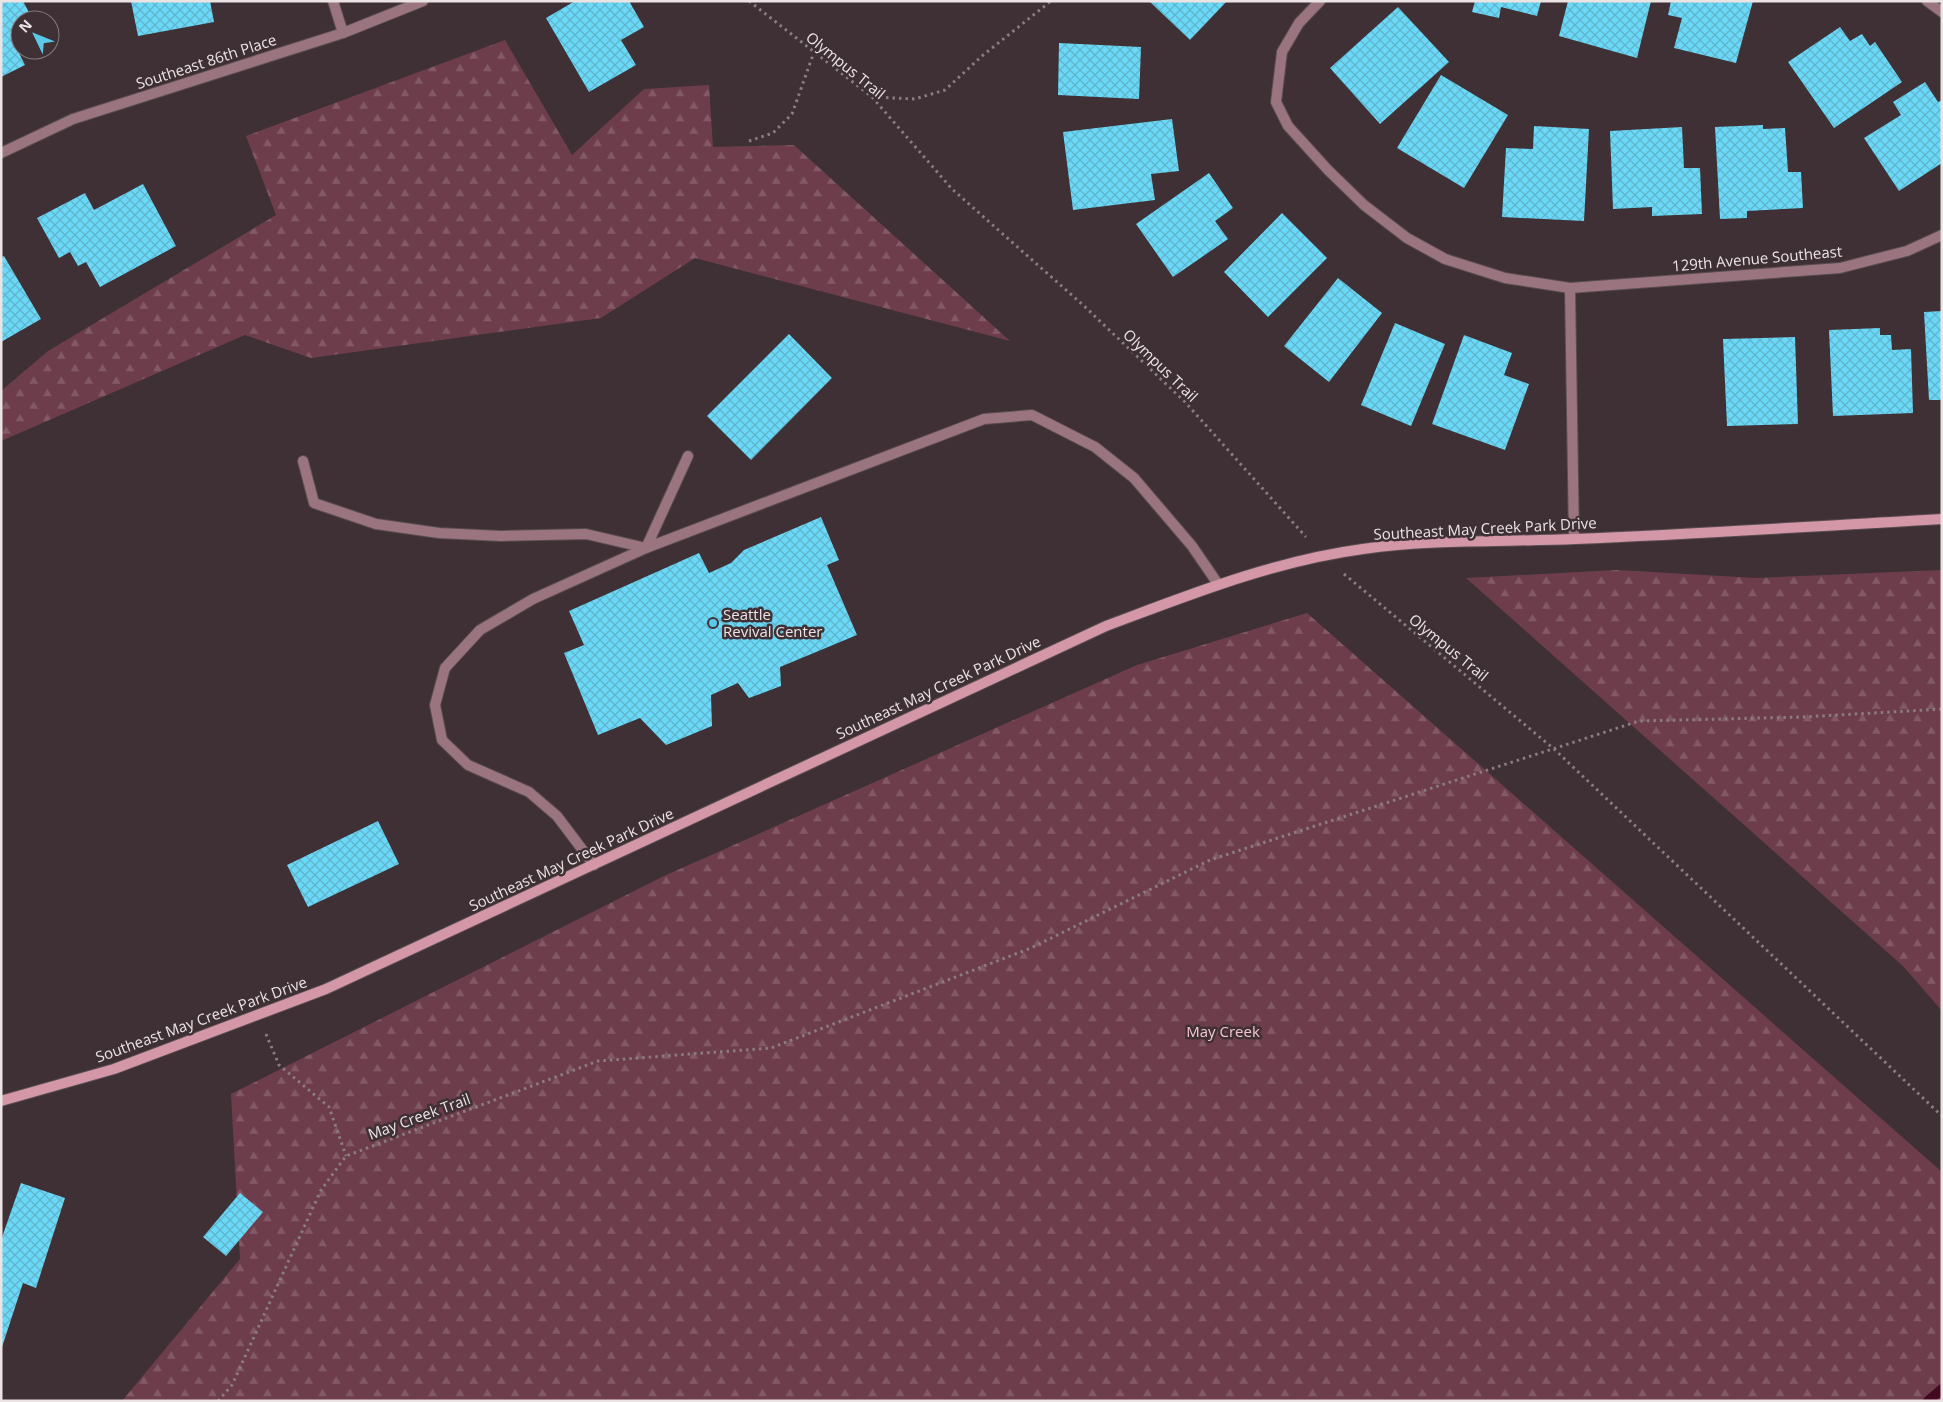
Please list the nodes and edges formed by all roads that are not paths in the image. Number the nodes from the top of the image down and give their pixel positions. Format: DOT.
graph roads {
  1 [pos="333,1"];
  2 [pos="422,1"];
  3 [pos="1320,1"];
  4 [pos="1927,1"];
  5 [pos="1942,12"];
  6 [pos="343,33"];
  7 [pos="1,153"];
  8 [pos="1942,235"];
  9 [pos="1570,288"];
  10 [pos="688,456"];
  11 [pos="302,461"];
  12 [pos="1942,519"];
  13 [pos="1574,539"];
  14 [pos="646,548"];
  15 [pos="1218,584"];
  16 [pos="594,865"];
  17 [pos="1,1101"];
  1 -- 6 [label="street"];
  2 -- 6 [label="street, Southeast 86th Place"];
  3 -- 9 [label="street, 129th Avenue Southeast"];
  4 -- 5 [label="street"];
  6 -- 7 [label="street, Southeast 86th Place"];
  8 -- 9 [label="street, 129th Avenue Southeast"];
  9 -- 13 [label="street"];
  10 -- 14 [label="street"];
  11 -- 14 [label="street"];
  12 -- 13 [label="street, Southeast May Creek Park Drive"];
  13 -- 15 [label="street, Southeast May Creek Park Drive"];
  14 -- 15 [label="street"];
  14 -- 16 [label="street"];
  15 -- 16 [label="street, Southeast May Creek Park Drive"];
  16 -- 17 [label="street, Southeast May Creek Park Drive"];
}
